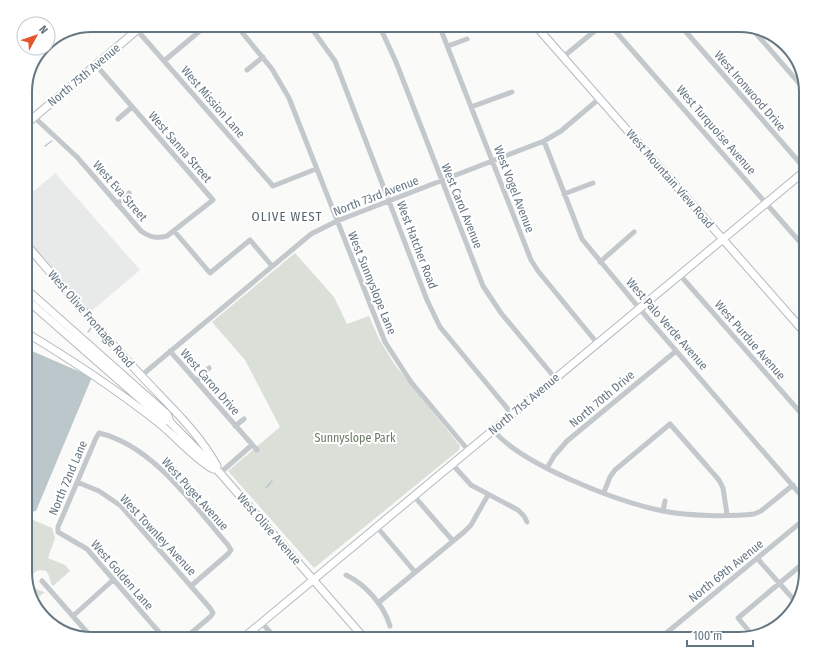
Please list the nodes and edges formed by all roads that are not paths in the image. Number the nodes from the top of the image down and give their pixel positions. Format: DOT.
graph roads {
  1 [pos="135,32"];
  2 [pos="139,32"];
  3 [pos="199,32"];
  4 [pos="242,32"];
  5 [pos="314,32"];
  6 [pos="382,32"];
  7 [pos="442,32"];
  8 [pos="541,32"];
  9 [pos="593,32"];
  10 [pos="616,32"];
  11 [pos="686,32"];
  12 [pos="757,35"];
  13 [pos="467,39"];
  14 [pos="448,46"];
  15 [pos="263,57"];
  16 [pos="563,57"];
  17 [pos="164,61"];
  18 [pos="96,65"];
  19 [pos="247,70"];
  20 [pos="798,82"];
  21 [pos="512,92"];
  22 [pos="600,98"];
  23 [pos="132,107"];
  24 [pos="471,107"];
  25 [pos="34,117"];
  26 [pos="118,118"];
  27 [pos="544,141"];
  28 [pos="493,161"];
  29 [pos="799,162"];
  30 [pos="316,169"];
  31 [pos="799,176"];
  32 [pos="441,181"];
  33 [pos="593,183"];
  34 [pos="129,193"];
  35 [pos="564,194"];
  36 [pos="389,202"];
  37 [pos="766,203"];
  38 [pos="117,204"];
  39 [pos="337,221"];
  40 [pos="175,232"];
  41 [pos="634,232"];
  42 [pos="722,239"];
  43 [pos="799,241"];
  44 [pos="32,251"];
  45 [pos="600,262"];
  46 [pos="272,266"];
  47 [pos="680,275"];
  48 [pos="32,294"];
  49 [pos="32,304"];
  50 [pos="639,308"];
  51 [pos="799,326"];
  52 [pos="32,336"];
  53 [pos="597,343"];
  54 [pos="170,351"];
  55 [pos="676,351"];
  56 [pos="209,368"];
  57 [pos="142,376"];
  58 [pos="555,378"];
  59 [pos="196,381"];
  60 [pos="799,411"];
  61 [pos="512,414"];
  62 [pos="244,419"];
  63 [pos="170,422"];
  64 [pos="235,426"];
  65 [pos="493,430"];
  66 [pos="100,433"];
  67 [pos="252,445"];
  68 [pos="257,450"];
  69 [pos="468,450"];
  70 [pos="452,464"];
  71 [pos="547,468"];
  72 [pos="220,473"];
  73 [pos="77,482"];
  74 [pos="793,485"];
  75 [pos="604,492"];
  76 [pos="799,492"];
  77 [pos="488,494"];
  78 [pos="414,496"];
  79 [pos="665,501"];
  80 [pos="663,511"];
  81 [pos="727,514"];
  82 [pos="527,522"];
  83 [pos="799,524"];
  84 [pos="378,527"];
  85 [pos="58,532"];
  86 [pos="453,541"];
  87 [pos="758,558"];
  88 [pos="799,567"];
  89 [pos="415,572"];
  90 [pos="346,575"];
  91 [pos="113,580"];
  92 [pos="314,580"];
  93 [pos="42,581"];
  94 [pos="779,583"];
  95 [pos="191,586"];
  96 [pos="793,598"];
  97 [pos="378,604"];
  98 [pos="73,616"];
  99 [pos="262,623"];
  100 [pos="390,626"];
  101 [pos="86,631"];
  102 [pos="749,631"];
  103 [pos="159,632"];
  104 [pos="192,632"];
  105 [pos="251,632"];
  106 [pos="270,632"];
  107 [pos="359,632"];
  108 [pos="668,632"];
  1 -- 18 [label="main road, North 75th Avenue"];
  2 -- 17 [label="street, West Mission Lane"];
  3 -- 17 [label="street"];
  4 -- 15 [label="street, West Sunnyslope Lane"];
  5 -- 36 [label="street, West Hatcher Road"];
  6 -- 32 [label="street, West Carol Avenue"];
  7 -- 14 [label="street, West Vogel Avenue"];
  8 -- 16 [label="main road, West Mountain View Road"];
  9 -- 16 [label="street"];
  10 -- 37 [label="street, West Turquoise Avenue"];
  11 -- 29 [label="street, West Ironwood Drive"];
  12 -- 20 [label="street"];
  13 -- 14 [label="street"];
  14 -- 24 [label="street, West Vogel Avenue"];
  15 -- 19 [label="street"];
  15 -- 30 [label="street, West Sunnyslope Lane"];
  16 -- 22 [label="main road, West Mountain View Road"];
  17 -- 30 [label="street, West Mission Lane"];
  18 -- 23 [label="street, West Sanna Street"];
  18 -- 25 [label="main road, North 75th Avenue"];
  21 -- 24 [label="street"];
  22 -- 27 [label="street, North 73rd Avenue"];
  22 -- 42 [label="main road, West Mountain View Road"];
  23 -- 26 [label="street, West Sanna Street"];
  23 -- 40 [label="street, West Sanna Street"];
  24 -- 28 [label="street, West Vogel Avenue"];
  25 -- 38 [label="street, West Eva Street"];
  27 -- 28 [label="street, North 73rd Avenue"];
  27 -- 35 [label="street, West Palo Verde Avenue"];
  28 -- 32 [label="street, North 73rd Avenue"];
  28 -- 53 [label="street, West Vogel Avenue"];
  30 -- 39 [label="street, West Sunnyslope Lane"];
  31 -- 37 [label="main road, North 71st Avenue"];
  32 -- 36 [label="street, North 73rd Avenue"];
  32 -- 58 [label="street, West Carol Avenue"];
  33 -- 35 [label="street"];
  34 -- 38 [label="street"];
  35 -- 45 [label="street, West Palo Verde Avenue"];
  36 -- 39 [label="street, North 73rd Avenue"];
  36 -- 61 [label="street, West Hatcher Road"];
  37 -- 42 [label="main road, North 71st Avenue"];
  37 -- 43 [label="street, West Turquoise Avenue"];
  38 -- 40 [label="street, West Eva Street"];
  39 -- 46 [label="street, North 73rd Avenue"];
  39 -- 69 [label="street, West Sunnyslope Lane"];
  40 -- 46 [label="street"];
  41 -- 45 [label="street"];
  42 -- 47 [label="main road, North 71st Avenue"];
  42 -- 51 [label="main road, West Mountain View Road"];
  44 -- 57 [label="main road, West Olive Frontage Road"];
  45 -- 50 [label="street, West Palo Verde Avenue"];
  46 -- 54 [label="street, North 73rd Avenue"];
  47 -- 50 [label="main road, North 71st Avenue"];
  47 -- 60 [label="street, West Purdue Avenue"];
  48 -- 63 [label="main road, West Olive Avenue"];
  49 -- 63 [label="main road, West Olive Avenue"];
  50 -- 53 [label="main road, North 71st Avenue"];
  50 -- 55 [label="street, West Palo Verde Avenue"];
  52 -- 72 [label="main road"];
  53 -- 58 [label="main road, North 71st Avenue"];
  54 -- 57 [label="street, North 73rd Avenue"];
  54 -- 59 [label="street, West Caron Drive"];
  55 -- 71 [label="street, North 70th Drive"];
  55 -- 74 [label="street, West Palo Verde Avenue"];
  56 -- 59 [label="street"];
  57 -- 72 [label="main road, West Olive Frontage Road"];
  58 -- 61 [label="main road, North 71st Avenue"];
  59 -- 64 [label="street, West Caron Drive"];
  61 -- 65 [label="main road, North 71st Avenue"];
  62 -- 64 [label="street, West Caron Drive"];
  63 -- 72 [label="main road, West Olive Avenue"];
  64 -- 67 [label="street, West Caron Drive"];
  65 -- 69 [label="main road, North 71st Avenue"];
  65 -- 71 [label="street"];
  66 -- 73 [label="street, North 72nd Lane"];
  66 -- 95 [label="street, West Puget Avenue"];
  67 -- 68 [label="street, West Caron Drive"];
  67 -- 72 [label="street"];
  69 -- 70 [label="main road, North 71st Avenue"];
  70 -- 77 [label="street"];
  70 -- 78 [label="main road, North 71st Avenue"];
  71 -- 75 [label="street"];
  72 -- 92 [label="main road, West Olive Avenue"];
  73 -- 85 [label="street, North 72nd Lane"];
  73 -- 95 [label="street, West Townley Avenue"];
  74 -- 76 [label="street, West Palo Verde Avenue"];
  74 -- 81 [label="street"];
  75 -- 80 [label="street"];
  75 -- 81 [label="street"];
  77 -- 82 [label="street"];
  77 -- 86 [label="street"];
  78 -- 84 [label="main road, North 71st Avenue"];
  78 -- 86 [label="street"];
  79 -- 80 [label="street"];
  80 -- 81 [label="street"];
  83 -- 87 [label="street, North 69th Avenue"];
  84 -- 89 [label="street"];
  84 -- 92 [label="main road, North 71st Avenue"];
  85 -- 91 [label="street, West Golden Lane"];
  86 -- 89 [label="street"];
  87 -- 94 [label="street"];
  87 -- 108 [label="street, North 69th Avenue"];
  88 -- 94 [label="street"];
  89 -- 97 [label="street"];
  90 -- 97 [label="street"];
  91 -- 98 [label="street"];
  91 -- 103 [label="street, West Golden Lane"];
  92 -- 99 [label="main road, North 71st Avenue"];
  92 -- 107 [label="main road, West Olive Avenue"];
  93 -- 98 [label="street"];
  94 -- 96 [label="street"];
  94 -- 102 [label="street"];
  95 -- 104 [label="street, West Townley Avenue"];
  97 -- 100 [label="street"];
  98 -- 101 [label="street"];
  99 -- 105 [label="main road, North 71st Avenue"];
  99 -- 106 [label="street"];
}
